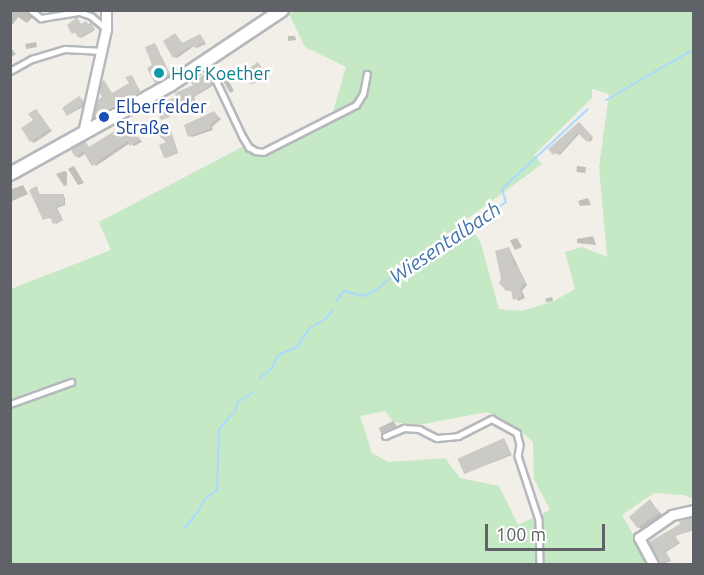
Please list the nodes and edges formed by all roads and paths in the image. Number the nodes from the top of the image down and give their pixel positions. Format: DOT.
graph roads {
  1 [pos="31,10"];
  2 [pos="106,10"];
  3 [pos="282,10"];
  4 [pos="106,29"];
  5 [pos="102,51"];
  6 [pos="207,61"];
  7 [pos="10,71"];
  8 [pos="367,74"];
  9 [pos="83,133"];
  10 [pos="10,174"];
  11 [pos="71,382"];
  12 [pos="10,404"];
  13 [pos="385,436"];
  14 [pos="693,510"];
  15 [pos="540,564"];
  16 [pos="653,564"];
  1 -- 4 [label="lane"];
  2 -- 4 [label="street"];
  3 -- 6 [label="main road"];
  4 -- 5 [label="street"];
  5 -- 7 [label="lane"];
  5 -- 9 [label="street"];
  6 -- 8 [label="lane"];
  6 -- 9 [label="main road"];
  9 -- 10 [label="main road"];
  11 -- 12 [label="lane"];
  13 -- 15 [label="lane"];
  14 -- 16 [label="street"];
}
